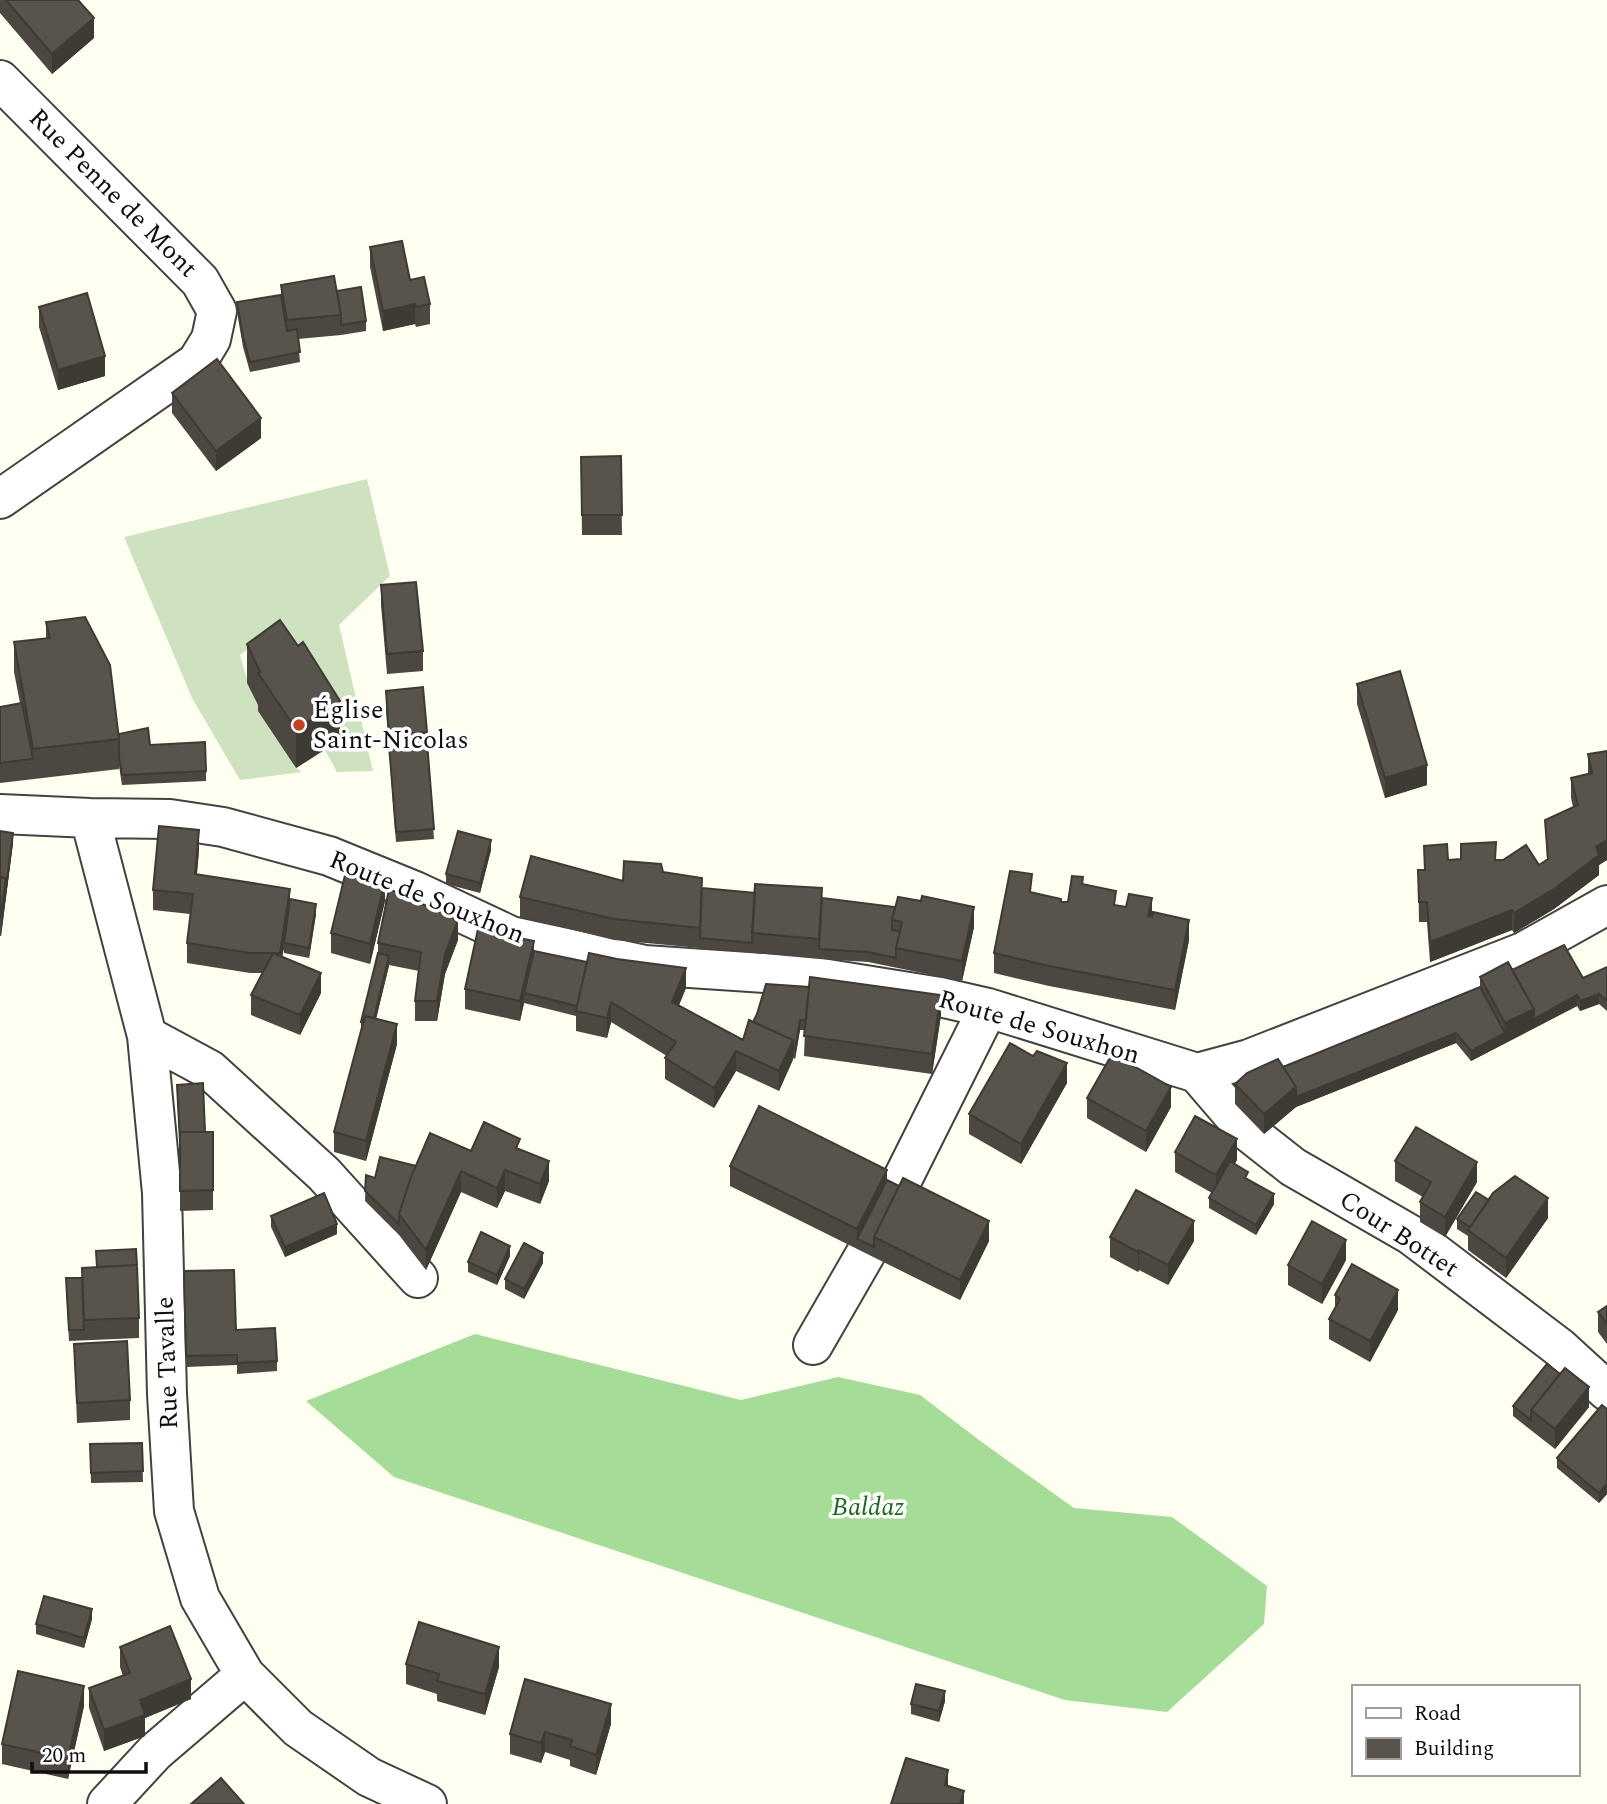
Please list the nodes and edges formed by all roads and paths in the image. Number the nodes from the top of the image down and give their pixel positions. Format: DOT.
graph roads {
  1 [pos="0,80"];
  2 [pos="0,499"];
  3 [pos="0,814"];
  4 [pos="90,818"];
  5 [pos="1607,905"];
  6 [pos="988,1008"];
  7 [pos="147,1036"];
  8 [pos="1197,1073"];
  9 [pos="895,1194"];
  10 [pos="866,1253"];
  11 [pos="418,1278"];
  12 [pos="813,1345"];
  13 [pos="1607,1391"];
  14 [pos="245,1675"];
  15 [pos="107,1804"];
  16 [pos="428,1804"];
  1 -- 2 [label="street, Rue Penne de Mont"];
  3 -- 4 [label="street, Route de Souxhon"];
  4 -- 6 [label="street, Route de Souxhon"];
  4 -- 7 [label="street, Rue Tavalle"];
  5 -- 8 [label="street"];
  6 -- 8 [label="street, Route de Souxhon"];
  6 -- 9 [label="street"];
  7 -- 11 [label="street"];
  7 -- 14 [label="street, Rue Tavalle"];
  8 -- 13 [label="street, Cour Bottet"];
  10 -- 12 [label="street"];
  14 -- 15 [label="street"];
  14 -- 16 [label="street, Rue Tavalle"];
}
